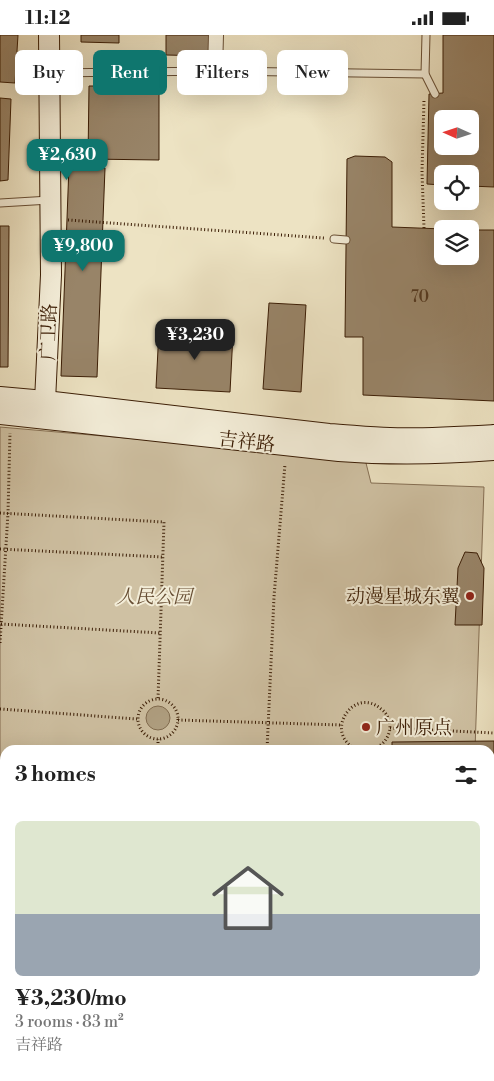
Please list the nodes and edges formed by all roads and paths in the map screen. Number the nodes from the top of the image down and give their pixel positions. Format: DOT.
graph roads {
  1 [pos="38,35"];
  2 [pos="49,35"];
  3 [pos="216,35"];
  4 [pos="426,35"];
  5 [pos="49,50"];
  6 [pos="216,50"];
  7 [pos="177,71"];
  8 [pos="267,72"];
  9 [pos="83,73"];
  10 [pos="425,74"];
  11 [pos="435,94"];
  12 [pos="49,95"];
  13 [pos="0,203"];
  14 [pos="47,206"];
  15 [pos="424,228"];
  16 [pos="334,239"];
  17 [pos="346,240"];
  18 [pos="0,397"];
  19 [pos="39,407"];
  20 [pos="0,414"];
  21 [pos="494,435"];
  22 [pos="287,446"];
  23 [pos="9,449"];
  24 [pos="494,449"];
  25 [pos="0,513"];
  26 [pos="8,513"];
  27 [pos="0,549"];
  28 [pos="6,549"];
  29 [pos="163,557"];
  30 [pos="1,624"];
  31 [pos="160,633"];
  32 [pos="0,643"];
  33 [pos="158,699"];
  34 [pos="0,709"];
  35 [pos="138,719"];
  36 [pos="178,720"];
  37 [pos="269,723"];
  38 [pos="342,725"];
  39 [pos="390,728"];
  40 [pos="494,733"];
  41 [pos="158,739"];
  42 [pos="158,745"];
  43 [pos="267,745"];
  44 [pos="349,745"];
  45 [pos="382,745"];
  1 -- 14 [label="street, 广卫路"];
  2 -- 5 [label="street, 广卫路"];
  3 -- 6 [label="street"];
  4 -- 10 [label="lane"];
  7 -- 9 [label="lane"];
  8 -- 10 [label="lane"];
  10 -- 11 [label="lane"];
  10 -- 15 [label="path"];
  12 -- 14 [label="street, 广卫路"];
  13 -- 14 [label="lane"];
  14 -- 16 [label="path"];
  14 -- 19 [label="street, 广卫路"];
  16 -- 17 [label="lane"];
  18 -- 19 [label="street, 吉祥路"];
  19 -- 20 [label="street, 吉祥路"];
  19 -- 21 [label="street, 吉祥路"];
  19 -- 22 [label="street, 吉祥路"];
  22 -- 24 [label="street, 吉祥路"];
  22 -- 37 [label="path"];
  23 -- 26 [label="path"];
  25 -- 26 [label="path"];
  26 -- 28 [label="path"];
  26 -- 29 [label="path"];
  27 -- 28 [label="path"];
  28 -- 29 [label="path"];
  28 -- 30 [label="path"];
  29 -- 31 [label="path"];
  30 -- 31 [label="path"];
  30 -- 32 [label="path"];
  31 -- 33 [label="path"];
  33 -- 35 [label="path"];
  33 -- 36 [label="path"];
  34 -- 35 [label="path"];
  35 -- 41 [label="path"];
  36 -- 37 [label="path"];
  36 -- 41 [label="path"];
  37 -- 38 [label="path"];
  37 -- 43 [label="path"];
  38 -- 39 [label="path"];
  38 -- 44 [label="path"];
  39 -- 40 [label="path"];
  39 -- 45 [label="path"];
  41 -- 42 [label="path"];
}
